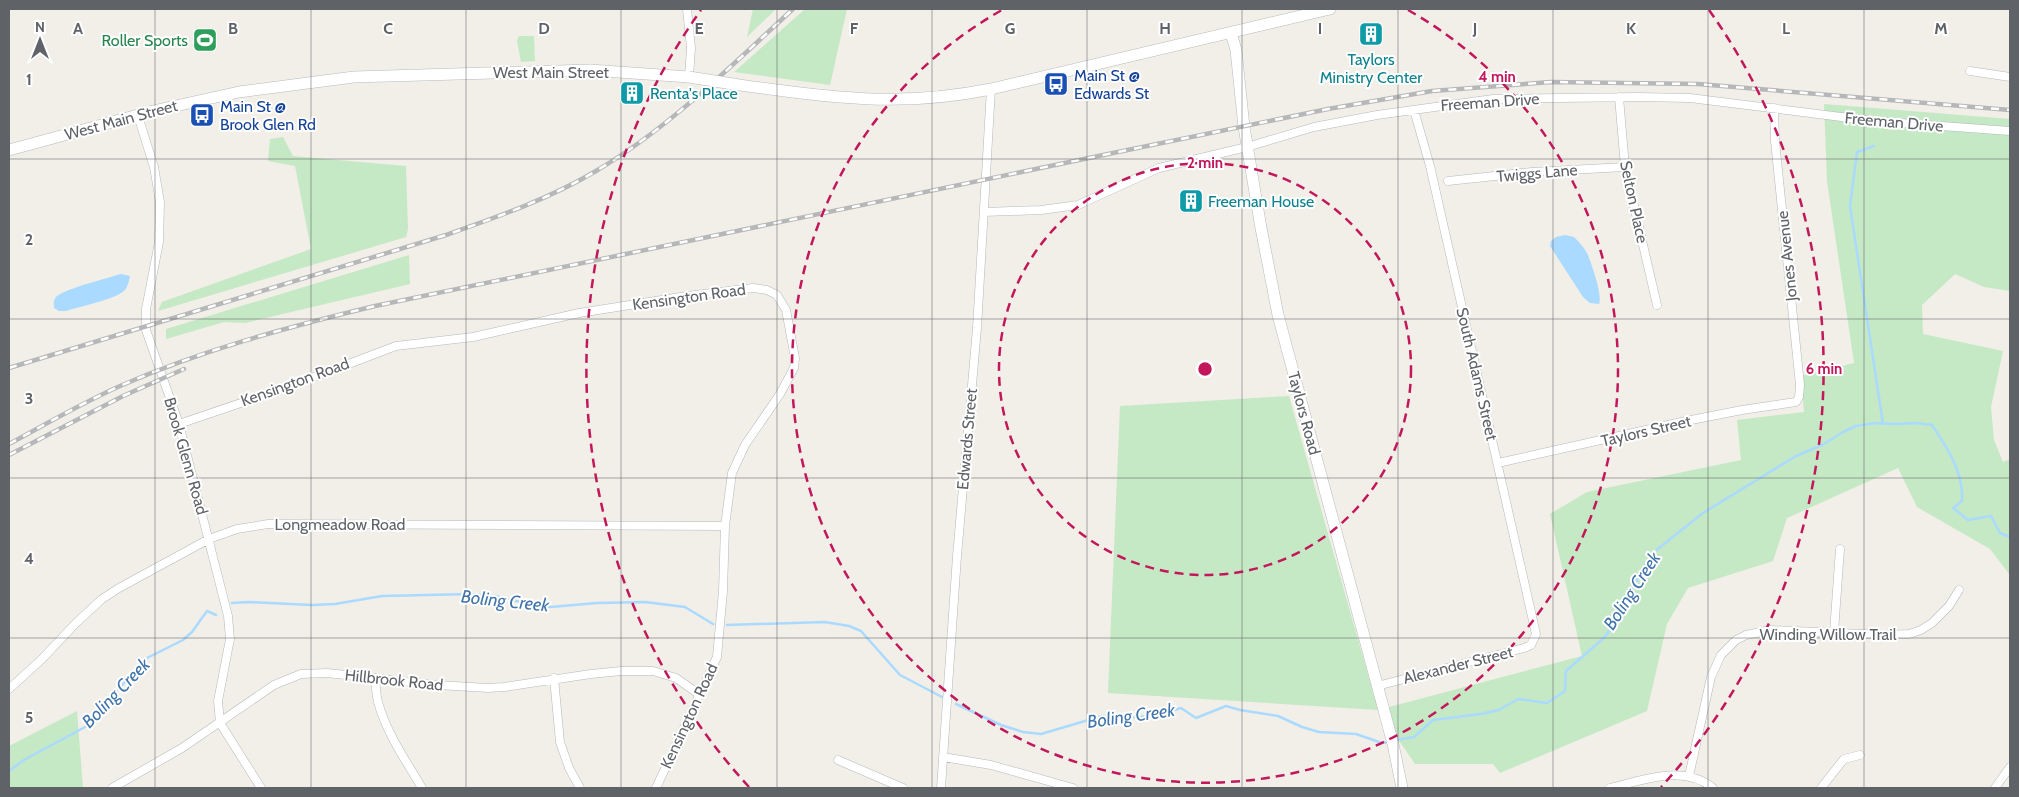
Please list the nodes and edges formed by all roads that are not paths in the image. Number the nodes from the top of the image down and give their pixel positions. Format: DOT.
graph roads {
  1 [pos="687,9"];
  2 [pos="1330,9"];
  3 [pos="1231,33"];
  4 [pos="1970,71"];
  5 [pos="2010,76"];
  6 [pos="689,77"];
  7 [pos="991,89"];
  8 [pos="1620,97"];
  9 [pos="1774,108"];
  10 [pos="1414,110"];
  11 [pos="138,116"];
  12 [pos="2010,131"];
  13 [pos="1248,147"];
  14 [pos="9,150"];
  15 [pos="1625,166"];
  16 [pos="1448,181"];
  17 [pos="984,212"];
  18 [pos="1657,305"];
  19 [pos="1796,402"];
  20 [pos="178,424"];
  21 [pos="1498,464"];
  22 [pos="725,526"];
  23 [pos="209,539"];
  24 [pos="1840,549"];
  25 [pos="1959,590"];
  26 [pos="1834,632"];
  27 [pos="1535,639"];
  28 [pos="375,678"];
  29 [pos="554,678"];
  30 [pos="1377,686"];
  31 [pos="9,689"];
  32 [pos="700,695"];
  33 [pos="220,723"];
  34 [pos="1860,756"];
  35 [pos="943,757"];
  36 [pos="838,760"];
  37 [pos="2010,767"];
  38 [pos="1689,776"];
  39 [pos="112,788"];
  40 [pos="261,788"];
  41 [pos="422,788"];
  42 [pos="580,788"];
  43 [pos="656,788"];
  44 [pos="903,788"];
  45 [pos="941,788"];
  46 [pos="1073,788"];
  47 [pos="1402,788"];
  48 [pos="1610,788"];
  49 [pos="1713,788"];
  50 [pos="1821,788"];
  51 [pos="1995,788"];
  1 -- 6 [label="street"];
  2 -- 3 [label="street, West Main Street"];
  3 -- 7 [label="street, West Main Street"];
  3 -- 13 [label="street, Taylors Road"];
  4 -- 5 [label="street"];
  6 -- 7 [label="street, West Main Street, bridge"];
  6 -- 11 [label="street, West Main Street"];
  7 -- 17 [label="street, Edwards Street"];
  8 -- 9 [label="street, Freeman Drive"];
  8 -- 10 [label="street, Freeman Drive"];
  8 -- 15 [label="street, Selton Place"];
  9 -- 12 [label="street, Freeman Drive"];
  9 -- 19 [label="street, Jones Avenue"];
  10 -- 13 [label="street, Freeman Drive"];
  10 -- 21 [label="street, South Adams Street"];
  11 -- 14 [label="street, West Main Street"];
  11 -- 20 [label="street, Brook Glenn Road"];
  13 -- 17 [label="street, Freeman Drive"];
  13 -- 30 [label="street, Taylors Road"];
  15 -- 16 [label="street, Twiggs Lane"];
  15 -- 18 [label="street, Selton Place"];
  17 -- 35 [label="street, Edwards Street"];
  19 -- 21 [label="street, Taylors Street"];
  20 -- 22 [label="street, Kensington Road"];
  20 -- 23 [label="street, Brook Glenn Road"];
  21 -- 27 [label="street, South Adams Street"];
  22 -- 23 [label="street, Longmeadow Road"];
  22 -- 32 [label="street, Kensington Road"];
  23 -- 31 [label="street, Longmeadow Road"];
  23 -- 33 [label="street, Brook Glenn Road"];
  24 -- 26 [label="street"];
  25 -- 26 [label="street, Winding Willow Trail"];
  26 -- 38 [label="street, Winding Willow Trail"];
  27 -- 30 [label="street, Alexander Street"];
  28 -- 29 [label="street, Hillbrook Road"];
  28 -- 33 [label="street, Hillbrook Road"];
  28 -- 41 [label="street"];
  29 -- 32 [label="street, Hillbrook Road"];
  29 -- 42 [label="street"];
  30 -- 47 [label="street, Taylors Road"];
  32 -- 43 [label="street, Kensington Road"];
  33 -- 39 [label="street, Hillbrook Road"];
  33 -- 40 [label="street, Brook Glenn Road"];
  34 -- 50 [label="street"];
  35 -- 45 [label="street, Edwards Street"];
  35 -- 46 [label="street"];
  36 -- 44 [label="street"];
  37 -- 51 [label="street"];
  38 -- 48 [label="street"];
  38 -- 49 [label="street"];
}
